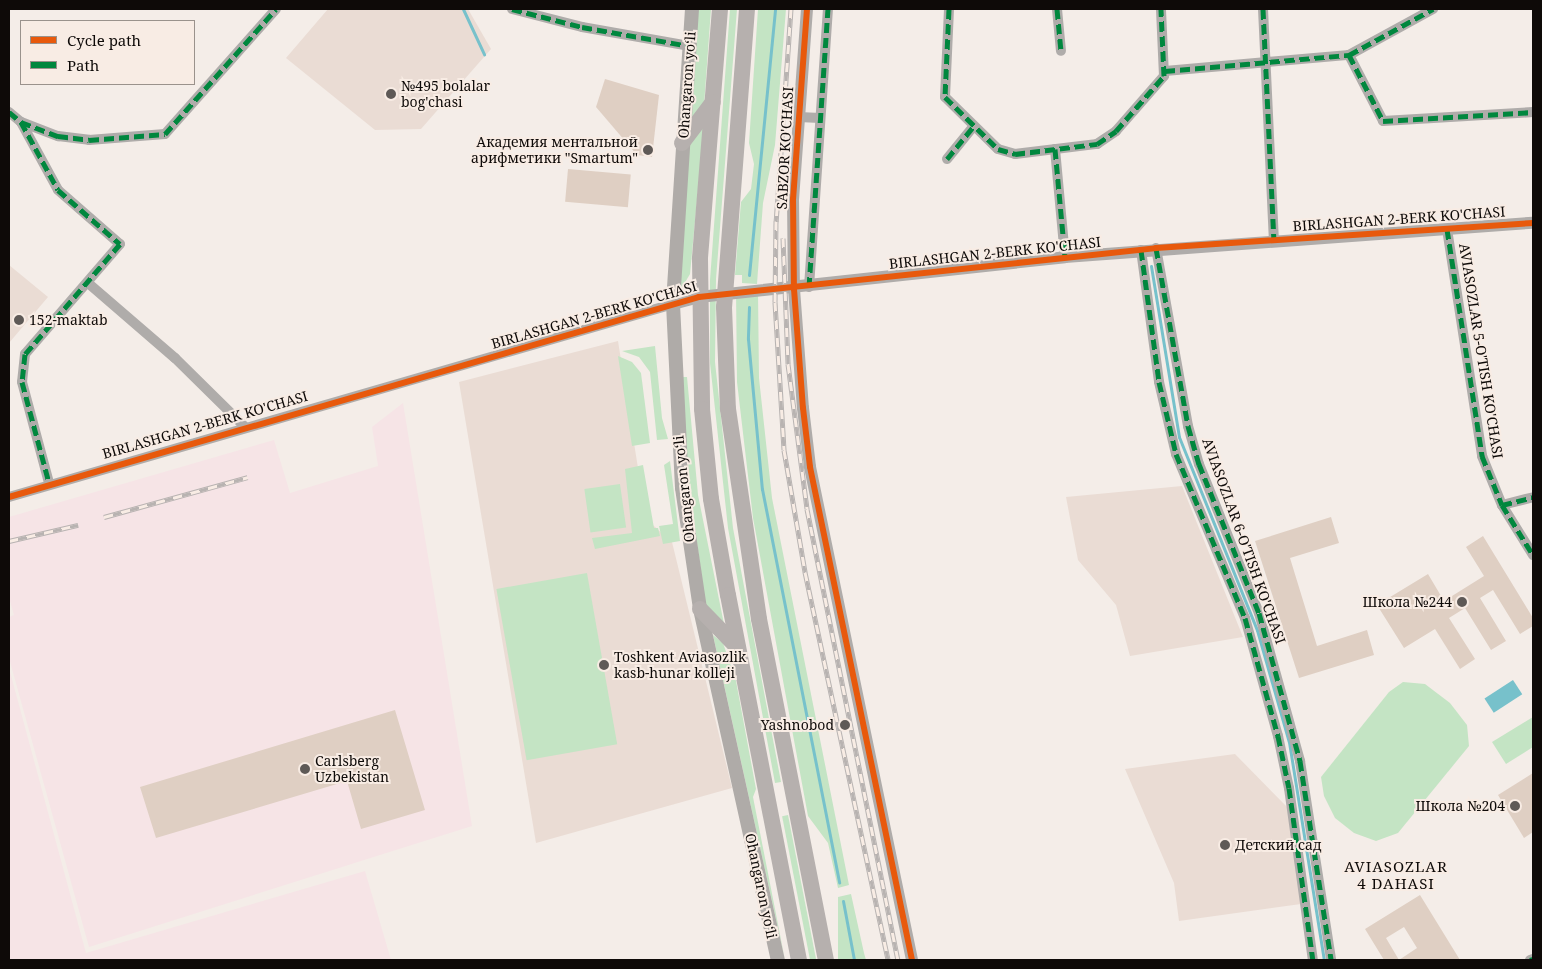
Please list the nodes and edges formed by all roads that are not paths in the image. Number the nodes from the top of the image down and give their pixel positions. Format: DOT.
graph roads {
  1 [pos="276,9"];
  2 [pos="512,9"];
  3 [pos="692,9"];
  4 [pos="720,9"];
  5 [pos="747,9"];
  6 [pos="807,9"];
  7 [pos="828,9"];
  8 [pos="949,9"];
  9 [pos="1057,9"];
  10 [pos="1161,9"];
  11 [pos="1263,9"];
  12 [pos="1433,9"];
  13 [pos="690,46"];
  14 [pos="1061,51"];
  15 [pos="1349,55"];
  16 [pos="1266,63"];
  17 [pos="1165,72"];
  18 [pos="713,102"];
  19 [pos="9,112"];
  20 [pos="1533,112"];
  21 [pos="799,116"];
  22 [pos="820,118"];
  23 [pos="21,122"];
  24 [pos="973,127"];
  25 [pos="682,143"];
  26 [pos="1055,150"];
  27 [pos="947,159"];
  28 [pos="1533,223"];
  29 [pos="1447,229"];
  30 [pos="1274,239"];
  31 [pos="1156,248"];
  32 [pos="1141,250"];
  33 [pos="1065,257"];
  34 [pos="88,282"];
  35 [pos="809,287"];
  36 [pos="794,289"];
  37 [pos="725,294"];
  38 [pos="699,297"];
  39 [pos="673,304"];
  40 [pos="245,427"];
  41 [pos="1178,429"];
  42 [pos="49,483"];
  43 [pos="9,497"];
  44 [pos="1533,497"];
  45 [pos="1502,505"];
  46 [pos="1533,555"];
  47 [pos="700,609"];
  48 [pos="738,648"];
  49 [pos="1286,734"];
  50 [pos="790,778"];
  51 [pos="767,797"];
  52 [pos="778,960"];
  53 [pos="799,960"];
  54 [pos="826,960"];
  55 [pos="912,960"];
  56 [pos="1313,960"];
  57 [pos="1330,960"];
  1 -- 23 [label="street"];
  2 -- 13 [label="street"];
  3 -- 13 [label="main road, Ohangaron yoʻli"];
  4 -- 18 [label="highway, Ohangaron yoʻli"];
  5 -- 37 [label="highway"];
  6 -- 21 [label="street, SABZOR KO'CHASI"];
  7 -- 22 [label="street"];
  8 -- 24 [label="street"];
  9 -- 14 [label="street"];
  10 -- 17 [label="street"];
  11 -- 16 [label="street"];
  12 -- 15 [label="street"];
  13 -- 25 [label="main road, Ohangaron yoʻli"];
  15 -- 16 [label="street"];
  15 -- 20 [label="street"];
  16 -- 17 [label="street"];
  16 -- 30 [label="street"];
  17 -- 26 [label="street"];
  18 -- 25 [label="highway"];
  18 -- 38 [label="highway, Ohangaron yoʻli"];
  19 -- 23 [label="street"];
  21 -- 22 [label="street"];
  21 -- 36 [label="street, SABZOR KO'CHASI"];
  22 -- 35 [label="street"];
  23 -- 34 [label="street"];
  24 -- 26 [label="street"];
  24 -- 27 [label="street"];
  25 -- 39 [label="main road, Ohangaron yoʻli"];
  26 -- 33 [label="street"];
  28 -- 29 [label="street, BIRLASHGAN 2-BERK KO'CHASI"];
  29 -- 30 [label="street, BIRLASHGAN 2-BERK KO'CHASI"];
  29 -- 45 [label="street, AVIASOZLAR 5-O'TISH KO'CHASI"];
  30 -- 31 [label="street, BIRLASHGAN 2-BERK KO'CHASI"];
  31 -- 32 [label="street, BIRLASHGAN 2-BERK KO'CHASI"];
  31 -- 41 [label="street, AVIASOZLAR 6-O'TISH KO'CHASI"];
  32 -- 33 [label="street, BIRLASHGAN 2-BERK KO'CHASI"];
  32 -- 41 [label="street, AVIASOZLAR 6-O'TISH KO'CHASI"];
  33 -- 35 [label="street, BIRLASHGAN 2-BERK KO'CHASI"];
  34 -- 40 [label="street"];
  34 -- 42 [label="street"];
  35 -- 36 [label="street, BIRLASHGAN 2-BERK KO'CHASI"];
  36 -- 37 [label="street, BIRLASHGAN 2-BERK KO'CHASI"];
  36 -- 55 [label="street, SABZOR KO'CHASI"];
  37 -- 38 [label="street, BIRLASHGAN 2-BERK KO'CHASI"];
  37 -- 50 [label="highway"];
  38 -- 39 [label="street, BIRLASHGAN 2-BERK KO'CHASI"];
  38 -- 48 [label="highway, Ohangaron yoʻli"];
  39 -- 40 [label="street, BIRLASHGAN 2-BERK KO'CHASI"];
  39 -- 47 [label="main road, Ohangaron yoʻli"];
  40 -- 42 [label="street, BIRLASHGAN 2-BERK KO'CHASI"];
  41 -- 49 [label="street, AVIASOZLAR 6-O'TISH KO'CHASI"];
  41 -- 49 [label="street, AVIASOZLAR 6-O'TISH KO'CHASI"];
  42 -- 43 [label="street, BIRLASHGAN 2-BERK KO'CHASI"];
  44 -- 45 [label="street"];
  45 -- 46 [label="street, AVIASOZLAR 5-O'TISH KO'CHASI"];
  47 -- 48 [label="highway"];
  47 -- 52 [label="main road, Ohangaron yoʻli"];
  48 -- 51 [label="highway, Ohangaron yoʻli"];
  49 -- 56 [label="street, AVIASOZLAR 6-O'TISH KO'CHASI"];
  49 -- 57 [label="street, AVIASOZLAR 6-O'TISH KO'CHASI"];
  50 -- 51 [label="highway"];
  50 -- 54 [label="highway"];
  51 -- 53 [label="highway, Ohangaron yoʻli"];
}
